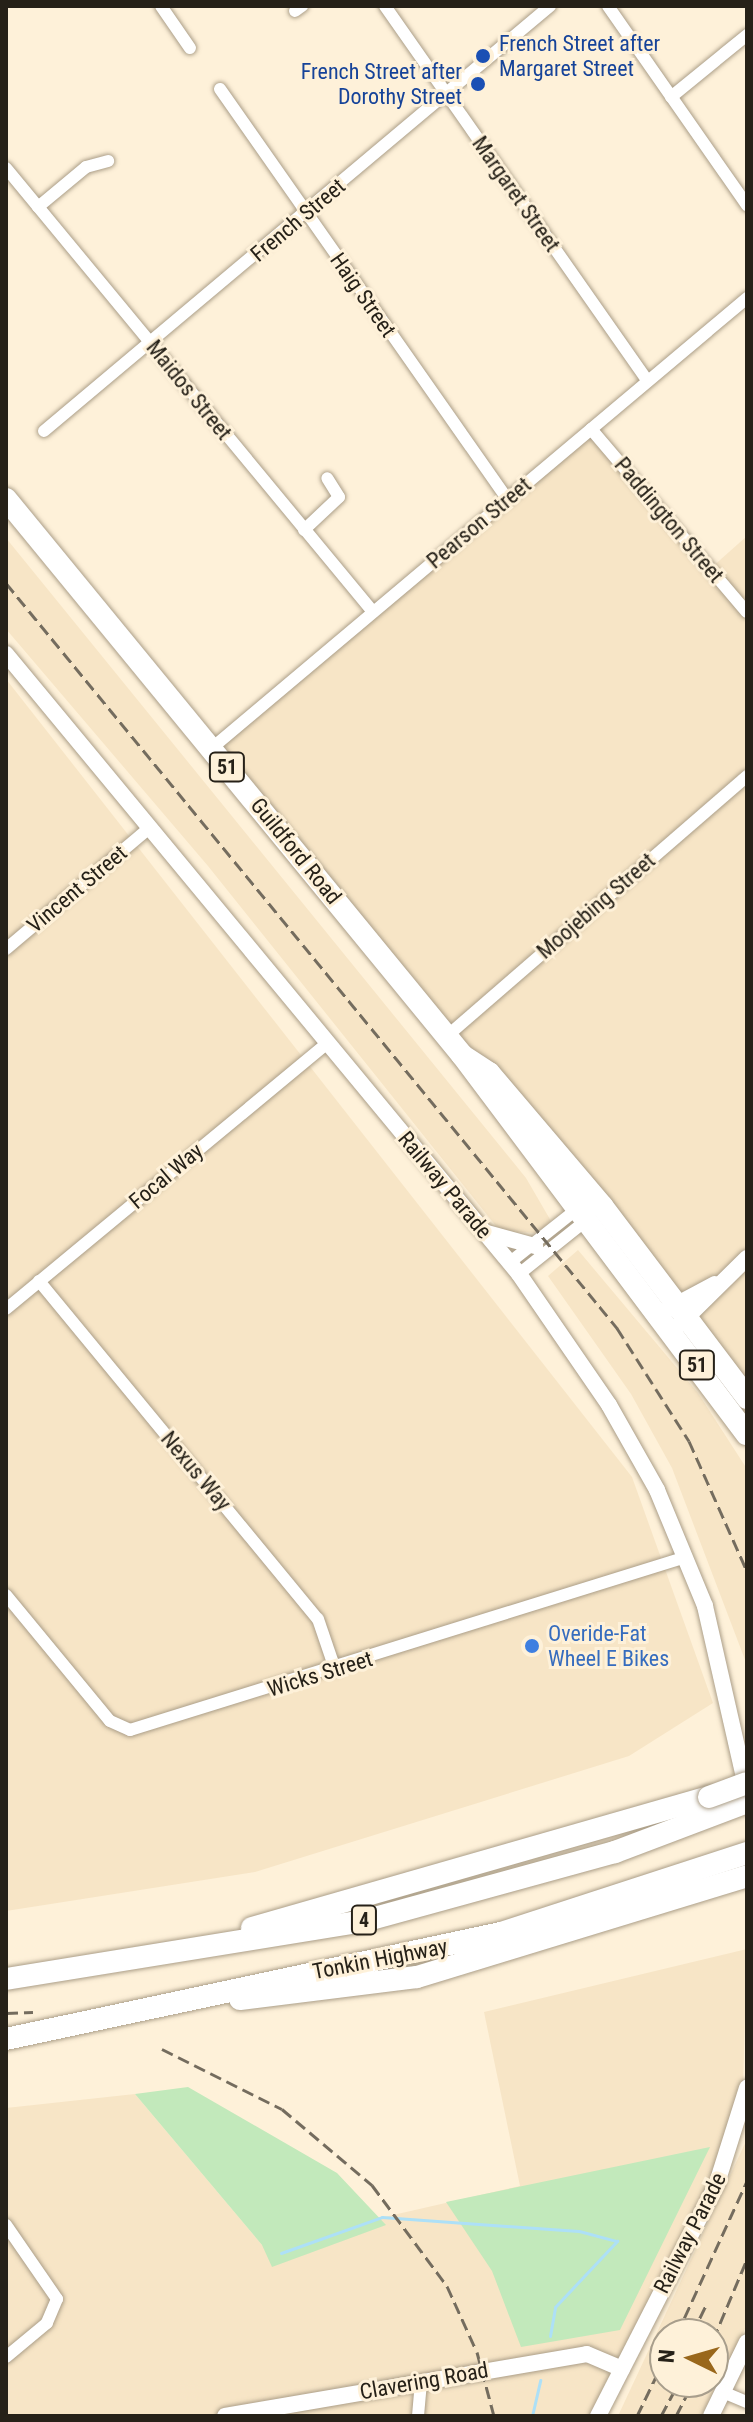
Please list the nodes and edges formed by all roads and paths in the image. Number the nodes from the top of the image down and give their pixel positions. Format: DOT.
graph roads {
  1 [pos="161,6"];
  2 [pos="385,6"];
  3 [pos="550,6"];
  4 [pos="608,6"];
  5 [pos="747,35"];
  6 [pos="190,48"];
  7 [pos="220,89"];
  8 [pos="447,94"];
  9 [pos="671,97"];
  10 [pos="108,161"];
  11 [pos="6,168"];
  12 [pos="747,205"];
  13 [pos="38,207"];
  14 [pos="306,214"];
  15 [pos="746,300"];
  16 [pos="150,342"];
  17 [pos="648,381"];
  18 [pos="591,429"];
  19 [pos="44,431"];
  20 [pos="327,478"];
  21 [pos="6,499"];
  22 [pos="508,500"];
  23 [pos="304,530"];
  24 [pos="373,612"];
  25 [pos="747,612"];
  26 [pos="6,654"];
  27 [pos="212,748"];
  28 [pos="747,776"];
  29 [pos="148,829"];
  30 [pos="6,949"];
  31 [pos="447,1036"];
  32 [pos="327,1043"];
  33 [pos="589,1208"];
  34 [pos="482,1231"];
  35 [pos="535,1246"];
  36 [pos="747,1258"];
  37 [pos="514,1268"];
  38 [pos="39,1281"];
  39 [pos="6,1309"];
  40 [pos="675,1316"];
  41 [pos="747,1398"];
  42 [pos="747,1434"];
  43 [pos="686,1557"];
  44 [pos="6,1595"];
  45 [pos="335,1669"];
  46 [pos="747,1783"];
  47 [pos="747,1792"];
  48 [pos="747,1802"];
  49 [pos="710,1806"];
  50 [pos="747,1853"];
  51 [pos="716,1876"];
  52 [pos="747,1876"];
  53 [pos="6,1979"];
  54 [pos="6,2039"];
  55 [pos="747,2088"];
  56 [pos="6,2225"];
  57 [pos="747,2342"];
  58 [pos="6,2357"];
  59 [pos="622,2369"];
  60 [pos="729,2380"];
  61 [pos="421,2381"];
  62 [pos="720,2398"];
  63 [pos="225,2416"];
  64 [pos="418,2416"];
  65 [pos="598,2416"];
  66 [pos="711,2416"];
  1 -- 6 [label="street"];
  2 -- 8 [label="street, Margaret Street"];
  3 -- 8 [label="street, French Street"];
  4 -- 9 [label="street"];
  5 -- 9 [label="street"];
  7 -- 14 [label="street, Haig Street"];
  8 -- 14 [label="street, French Street"];
  8 -- 17 [label="street, Margaret Street"];
  9 -- 12 [label="street"];
  10 -- 13 [label="street"];
  11 -- 13 [label="street, Maidos Street"];
  13 -- 16 [label="street, Maidos Street"];
  14 -- 16 [label="street, French Street"];
  14 -- 22 [label="street, Haig Street"];
  15 -- 17 [label="street, Pearson Street"];
  16 -- 19 [label="street, French Street"];
  16 -- 23 [label="street, Maidos Street"];
  17 -- 18 [label="street, Pearson Street"];
  18 -- 22 [label="street, Pearson Street"];
  18 -- 25 [label="street, Paddington Street"];
  20 -- 23 [label="street"];
  21 -- 27 [label="highway, Guildford Road / 51"];
  22 -- 24 [label="street, Pearson Street"];
  23 -- 24 [label="street, Maidos Street"];
  24 -- 27 [label="street, Pearson Street"];
  26 -- 29 [label="street, Railway Parade"];
  27 -- 31 [label="highway, Guildford Road / 51"];
  28 -- 31 [label="street, Moojebing Street"];
  29 -- 30 [label="street, Vincent Street"];
  29 -- 32 [label="street, Railway Parade"];
  31 -- 33 [label="highway, Guildford Road / 51"];
  32 -- 34 [label="street, Railway Parade"];
  32 -- 38 [label="street, Focal Way"];
  33 -- 35 [label="street"];
  33 -- 37 [label="street"];
  33 -- 40 [label="highway, Guildford Road / 51"];
  34 -- 35 [label="street"];
  34 -- 37 [label="street, Railway Parade"];
  35 -- 37 [label="street"];
  36 -- 40 [label="street"];
  37 -- 43 [label="street, Railway Parade"];
  38 -- 39 [label="street, Focal Way"];
  38 -- 45 [label="street, Nexus Way"];
  40 -- 41 [label="highway, Guildford Road / 51"];
  40 -- 42 [label="highway, Guildford Road / 51"];
  43 -- 45 [label="street, Wicks Street"];
  43 -- 47 [label="street, Railway Parade"];
  44 -- 45 [label="street, Wicks Street"];
  46 -- 49 [label="highway, bridge"];
  48 -- 49 [label="highway"];
  49 -- 53 [label="highway"];
  50 -- 51 [label="highway, Tonkin Highway / 4"];
  51 -- 52 [label="highway"];
  51 -- 54 [label="highway, Tonkin Highway / 4"];
  55 -- 59 [label="street, Railway Parade"];
  56 -- 58 [label="street"];
  57 -- 60 [label="street"];
  59 -- 61 [label="street, Clavering Road"];
  59 -- 65 [label="street, Railway Parade"];
  61 -- 63 [label="street, Clavering Road"];
  61 -- 64 [label="street"];
  62 -- 66 [label="street"];
}
